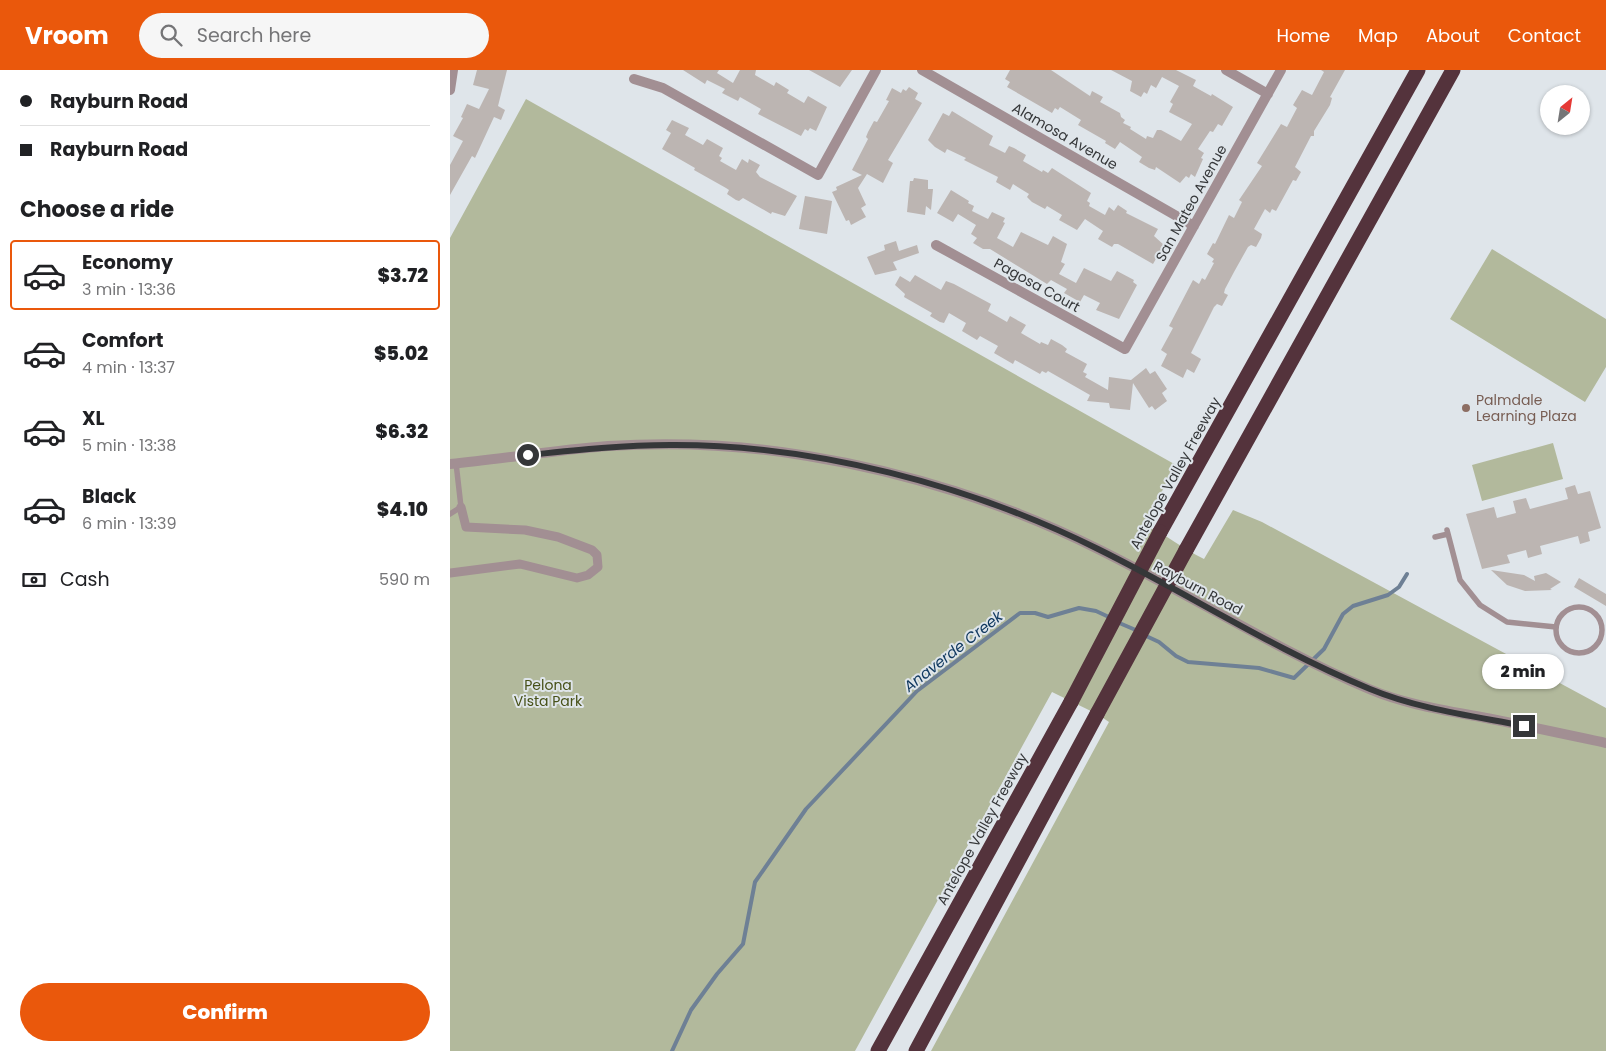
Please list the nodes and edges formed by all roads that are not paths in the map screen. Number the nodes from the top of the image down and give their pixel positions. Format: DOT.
graph roads {
  1 [pos="453,70"];
  2 [pos="876,70"];
  3 [pos="922,70"];
  4 [pos="1226,70"];
  5 [pos="1281,70"];
  6 [pos="1418,70"];
  7 [pos="1453,70"];
  8 [pos="634,79"];
  9 [pos="450,90"];
  10 [pos="1268,94"];
  11 [pos="1194,226"];
  12 [pos="936,245"];
  13 [pos="1125,349"];
  14 [pos="453,464"];
  15 [pos="461,507"];
  16 [pos="450,514"];
  17 [pos="1435,537"];
  18 [pos="450,573"];
  19 [pos="1556,627"];
  20 [pos="1604,628"];
  21 [pos="1606,743"];
  22 [pos="878,1051"];
  23 [pos="916,1051"];
  1 -- 9 [label="street"];
  2 -- 8 [label="street"];
  3 -- 11 [label="street, Alamosa Avenue"];
  4 -- 10 [label="street"];
  5 -- 10 [label="street, San Mateo Avenue"];
  6 -- 22 [label="highway, Antelope Valley Freeway, bridge"];
  7 -- 23 [label="highway, bridge"];
  10 -- 11 [label="street, San Mateo Avenue"];
  11 -- 13 [label="street, San Mateo Avenue"];
  12 -- 13 [label="street, Pagosa Court"];
  14 -- 15 [label="lane"];
  14 -- 21 [label="street, Rayburn Road"];
  15 -- 16 [label="lane"];
  15 -- 18 [label="street"];
  17 -- 19 [label="lane"];
  19 -- 20 [label="lane"];
  19 -- 20 [label="lane"];
}
